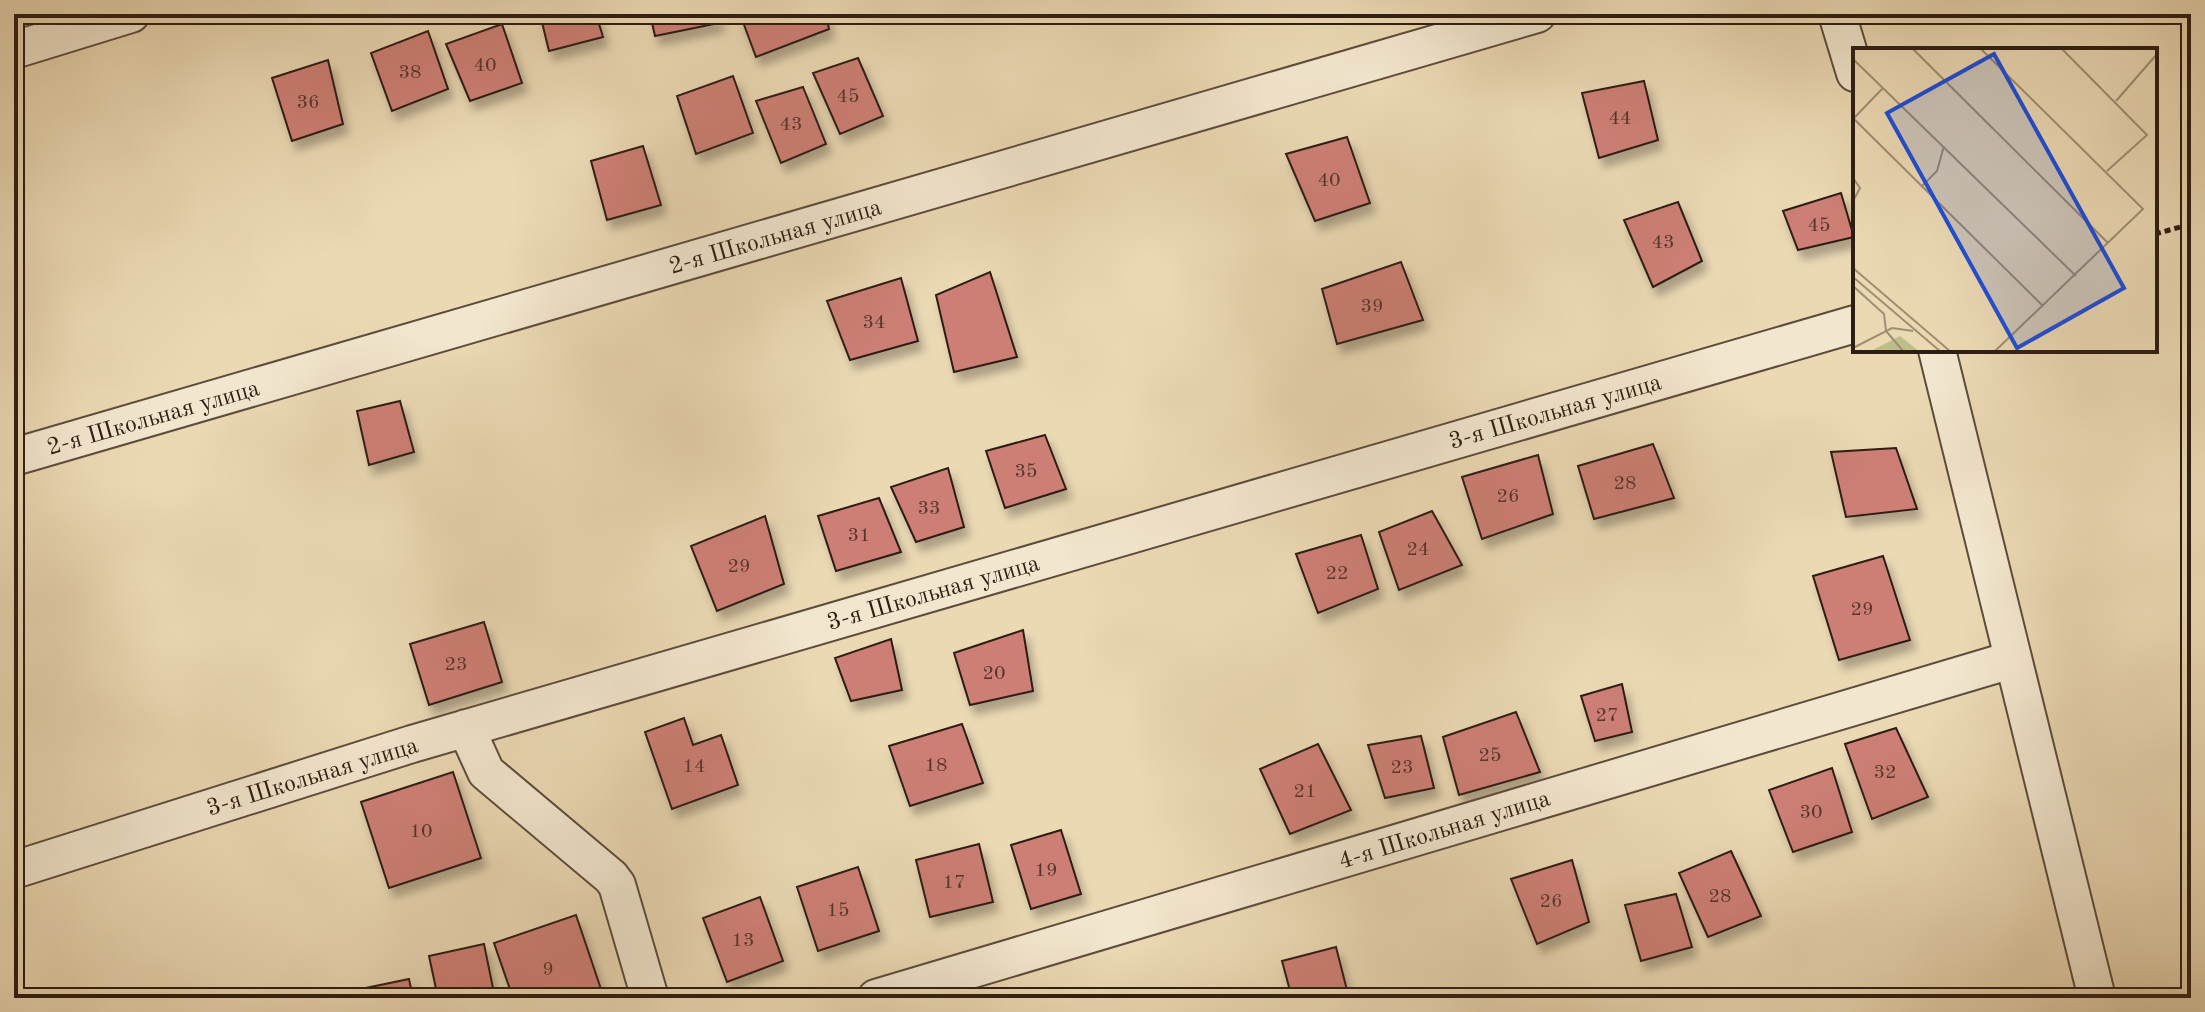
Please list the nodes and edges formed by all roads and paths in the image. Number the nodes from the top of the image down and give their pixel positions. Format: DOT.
graph roads {
  1 [pos="131,14"];
  2 [pos="1537,14"];
  3 [pos="1837,14"];
  4 [pos="14,50"];
  5 [pos="1853,66"];
  6 [pos="2191,224"];
  7 [pos="2157,233"];
  8 [pos="1853,325"];
  9 [pos="1937,352"];
  10 [pos="14,457"];
  11 [pos="2011,660"];
  12 [pos="466,728"];
  13 [pos="14,870"];
  14 [pos="650,998"];
  15 [pos="876,998"];
  16 [pos="2097,998"];
  1 -- 4 [label="street"];
  2 -- 10 [label="street, 2-я Школьная улица"];
  3 -- 5 [label="street"];
  6 -- 7 [label="path"];
  8 -- 12 [label="street, 3-я Школьная улица"];
  9 -- 11 [label="street"];
  11 -- 15 [label="street, 4-я Школьная улица"];
  11 -- 16 [label="street"];
  12 -- 13 [label="street, 3-я Школьная улица"];
  12 -- 14 [label="street"];
}
